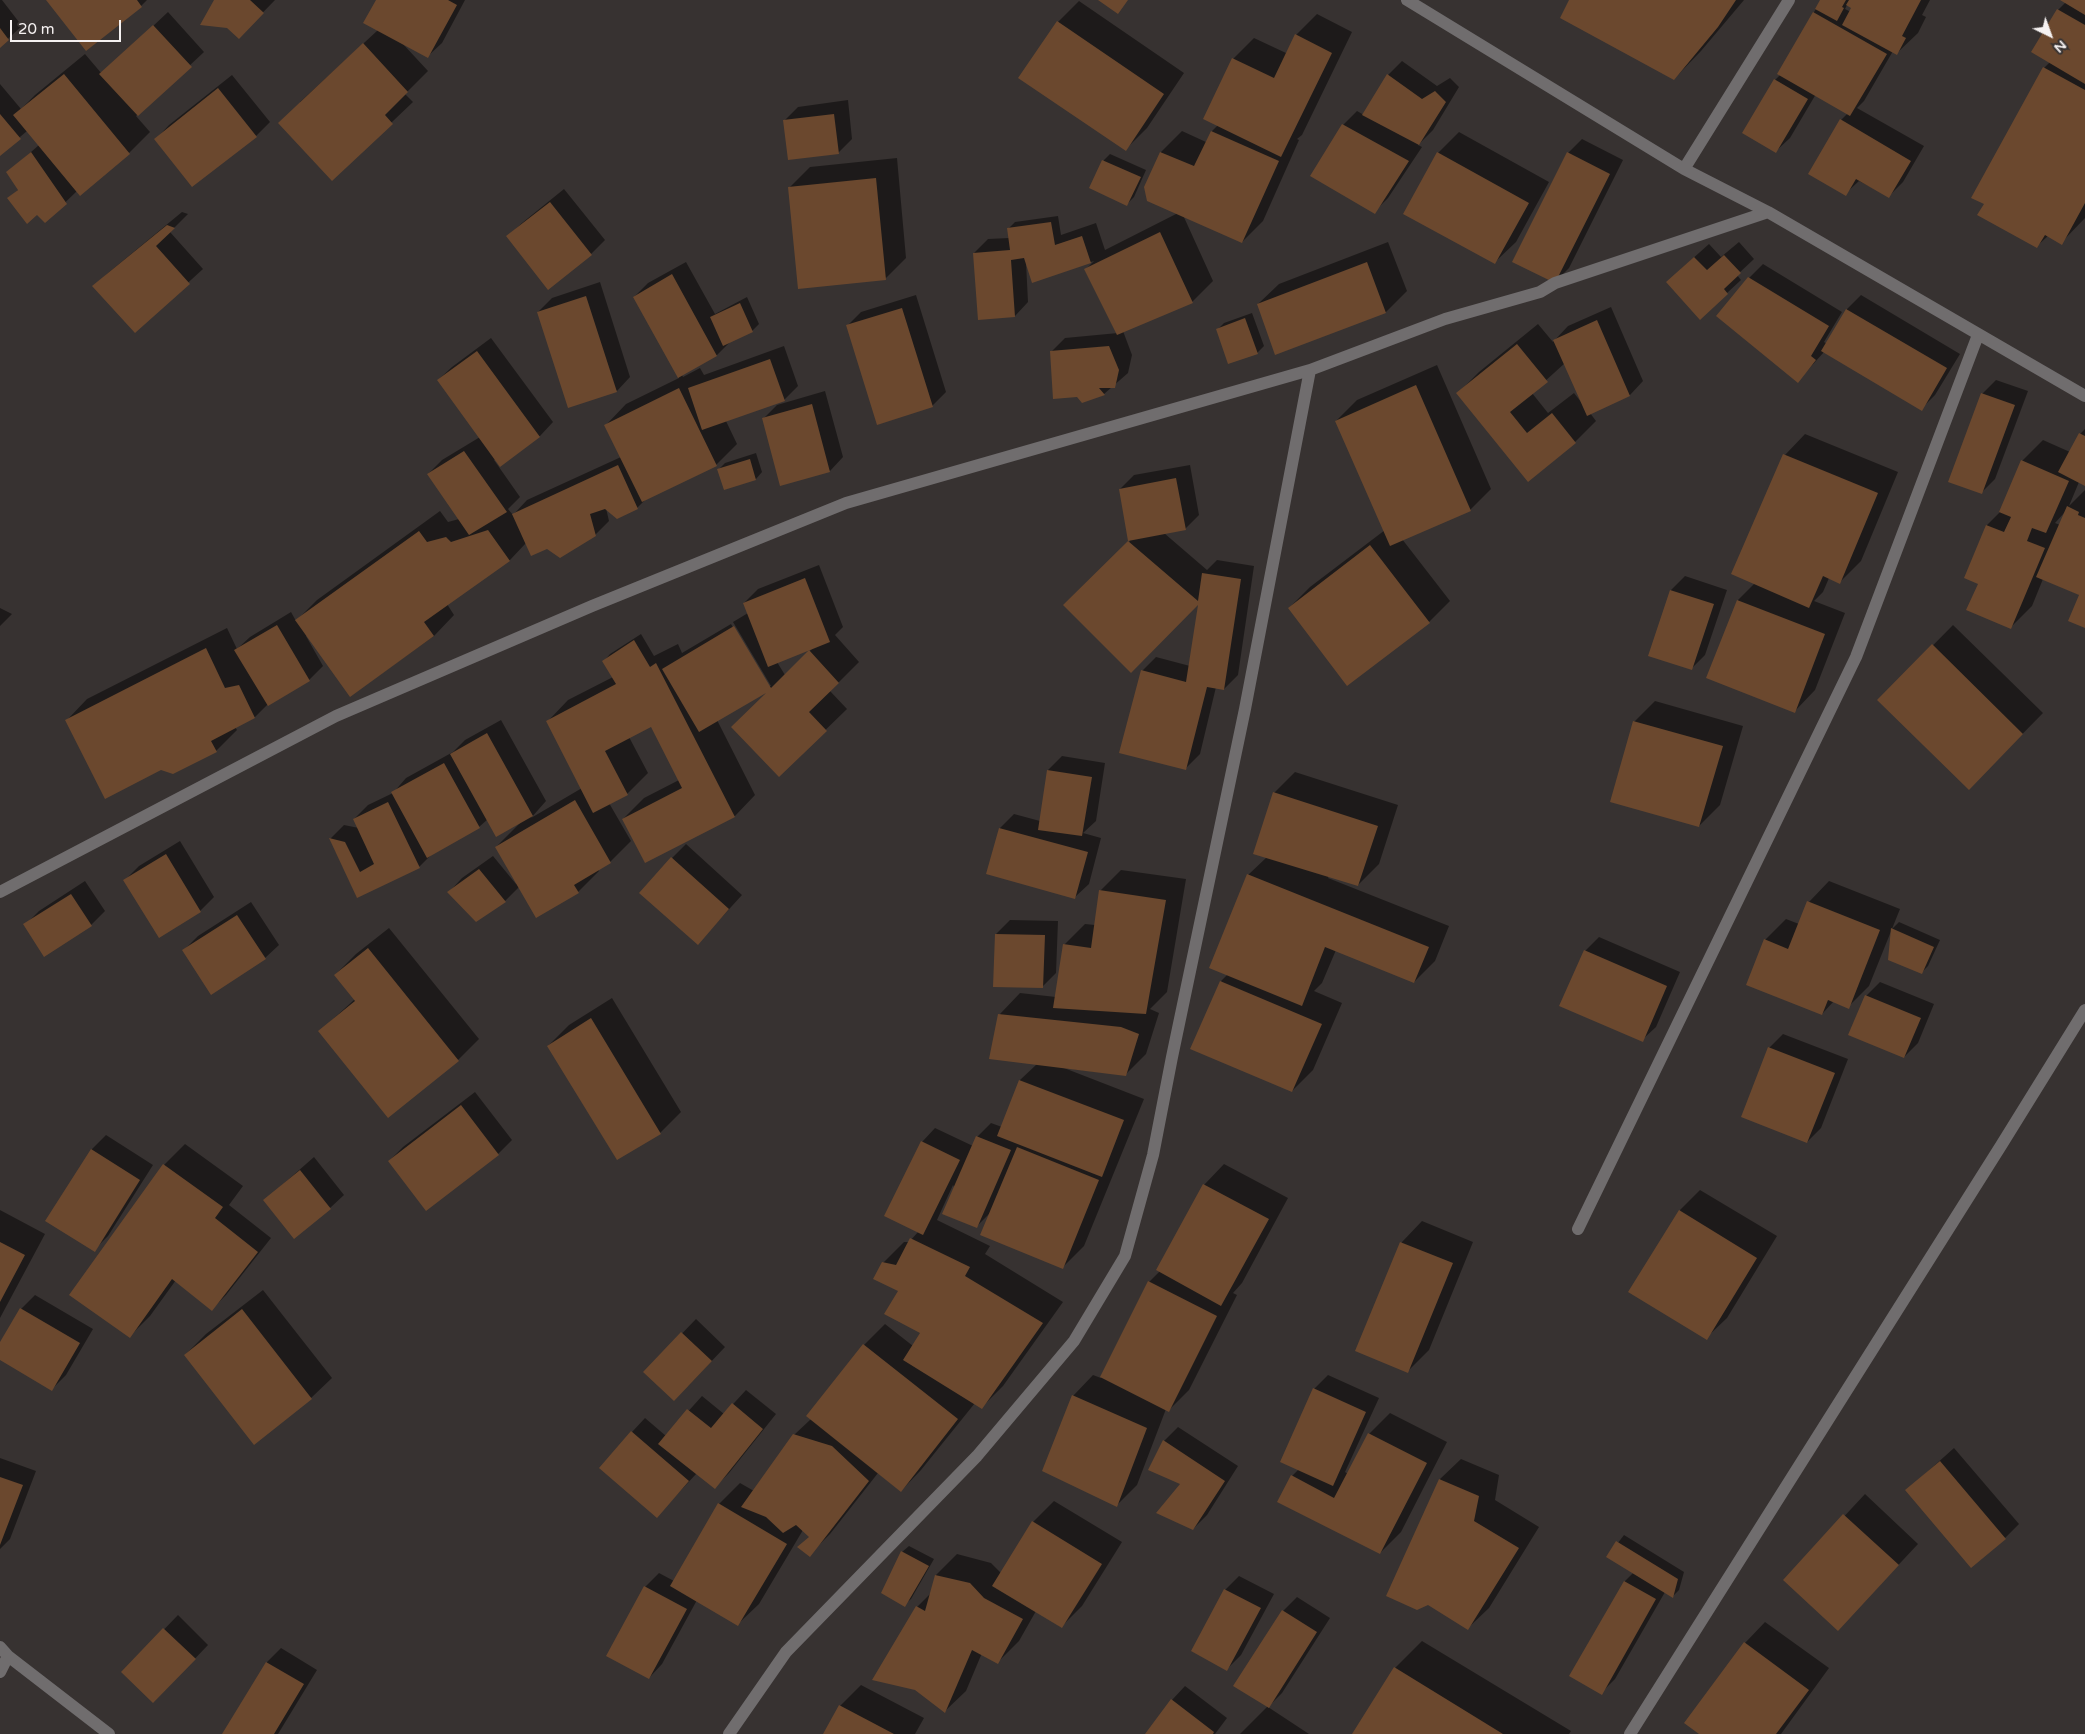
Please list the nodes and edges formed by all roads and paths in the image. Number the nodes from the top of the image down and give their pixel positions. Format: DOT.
graph roads {
  1 [pos="1407,0"];
  2 [pos="1788,0"];
  3 [pos="1684,169"];
  4 [pos="1768,212"];
  5 [pos="1978,335"];
  6 [pos="1310,370"];
  7 [pos="2085,396"];
  8 [pos="0,892"];
  9 [pos="2085,1010"];
  10 [pos="1578,1229"];
  11 [pos="4,1652"];
  12 [pos="0,1672"];
  13 [pos="109,1734"];
  14 [pos="729,1734"];
  15 [pos="1630,1734"];
  1 -- 3 [label="street"];
  2 -- 3 [label="street"];
  3 -- 4 [label="street"];
  4 -- 5 [label="street"];
  4 -- 6 [label="street"];
  5 -- 7 [label="street"];
  5 -- 10 [label="street"];
  6 -- 8 [label="street"];
  6 -- 14 [label="street"];
  9 -- 15 [label="street"];
  11 -- 12 [label="street"];
  11 -- 13 [label="street"];
}
